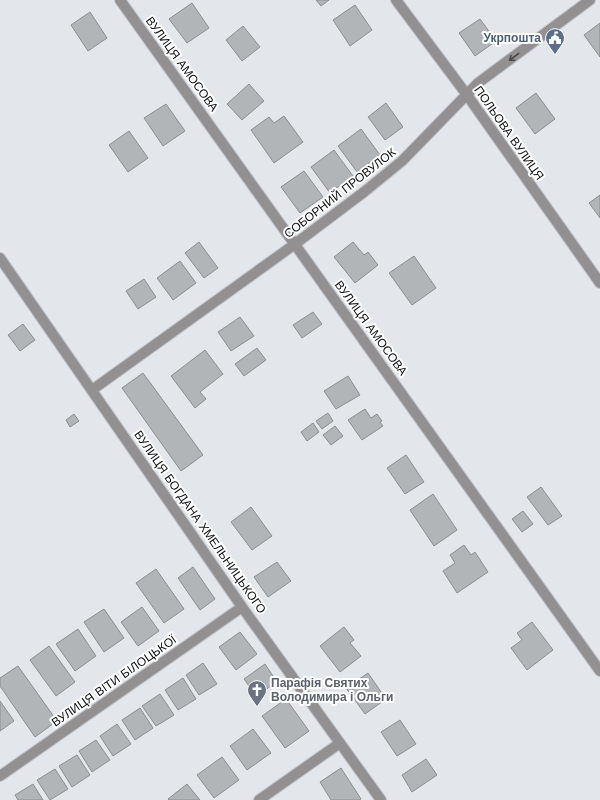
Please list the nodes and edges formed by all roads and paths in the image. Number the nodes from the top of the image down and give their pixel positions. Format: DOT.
graph roads {
  1 [pos="120,0"];
  2 [pos="396,0"];
  3 [pos="590,0"];
  4 [pos="466,95"];
  5 [pos="295,244"];
  6 [pos="0,258"];
  7 [pos="600,283"];
  8 [pos="92,390"];
  9 [pos="242,607"];
  10 [pos="600,671"];
  11 [pos="340,744"];
  12 [pos="0,776"];
  13 [pos="259,800"];
  14 [pos="381,800"];
  1 -- 5 [label="street, ВУЛИЦЯ АМОСОВА"];
  2 -- 4 [label="street, ПОЛЬОВА ВУЛИЦЯ"];
  3 -- 4 [label="street, СОБОРНИЙ ПРОВУЛОК, one-way"];
  4 -- 5 [label="street, СОБОРНИЙ ПРОВУЛОК"];
  4 -- 7 [label="street, ПОЛЬОВА ВУЛИЦЯ"];
  5 -- 8 [label="street, СОБОРНИЙ ПРОВУЛОК"];
  5 -- 10 [label="street, ВУЛИЦЯ АМОСОВА"];
  6 -- 8 [label="street, ВУЛИЦЯ БОГДАНА ХМЕЛЬНИЦЬКОГО"];
  8 -- 9 [label="street, ВУЛИЦЯ БОГДАНА ХМЕЛЬНИЦЬКОГО"];
  9 -- 11 [label="street, ВУЛИЦЯ БОГДАНА ХМЕЛЬНИЦЬКОГО"];
  9 -- 12 [label="street, ВУЛИЦЯ ВІТИ БІЛОЦЬКОЇ"];
  11 -- 13 [label="street"];
  11 -- 14 [label="street, ВУЛИЦЯ БОГДАНА ХМЕЛЬНИЦЬКОГО"];
}
